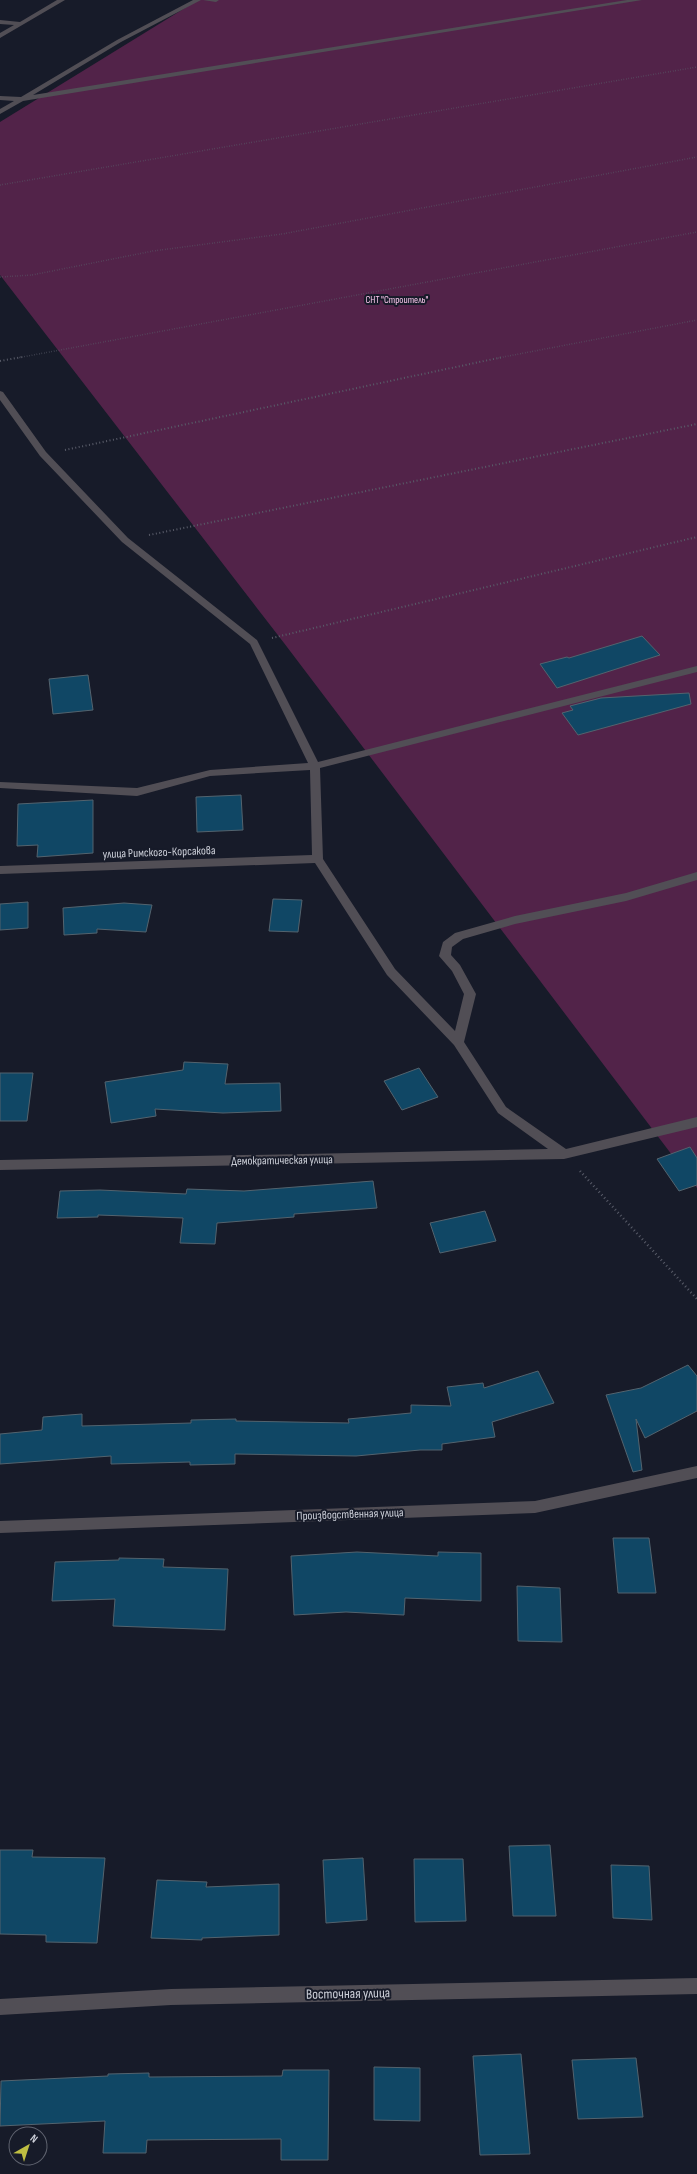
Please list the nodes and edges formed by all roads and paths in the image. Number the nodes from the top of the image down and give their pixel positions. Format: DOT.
graph roads {
  1 [pos="62,0"];
  2 [pos="198,0"];
  3 [pos="206,0"];
  4 [pos="216,0"];
  5 [pos="639,0"];
  6 [pos="0,22"];
  7 [pos="21,24"];
  8 [pos="0,36"];
  9 [pos="697,67"];
  10 [pos="0,98"];
  11 [pos="23,99"];
  12 [pos="0,112"];
  13 [pos="697,156"];
  14 [pos="0,185"];
  15 [pos="697,232"];
  16 [pos="0,277"];
  17 [pos="697,320"];
  18 [pos="0,361"];
  19 [pos="0,394"];
  20 [pos="697,424"];
  21 [pos="43,454"];
  22 [pos="697,537"];
  23 [pos="125,540"];
  24 [pos="254,642"];
  25 [pos="697,669"];
  26 [pos="315,766"];
  27 [pos="0,785"];
  28 [pos="318,859"];
  29 [pos="0,870"];
  30 [pos="697,876"];
  31 [pos="458,1042"];
  32 [pos="697,1122"];
  33 [pos="564,1154"];
  34 [pos="0,1165"];
  35 [pos="697,1299"];
  36 [pos="697,1472"];
  37 [pos="0,1527"];
  38 [pos="697,1986"];
  39 [pos="0,2007"];
  1 -- 7 [label="street"];
  2 -- 11 [label="street"];
  3 -- 4 [label="street"];
  5 -- 11 [label="street"];
  6 -- 7 [label="street"];
  7 -- 8 [label="street"];
  9 -- 14 [label="path"];
  10 -- 11 [label="street"];
  11 -- 12 [label="street"];
  13 -- 16 [label="path"];
  15 -- 18 [label="path"];
  17 -- 21 [label="path"];
  19 -- 21 [label="street"];
  20 -- 23 [label="path"];
  21 -- 23 [label="street"];
  22 -- 24 [label="path"];
  23 -- 24 [label="street"];
  24 -- 26 [label="street"];
  25 -- 26 [label="street"];
  26 -- 27 [label="street"];
  26 -- 28 [label="street"];
  28 -- 29 [label="street, улица Римского-Корсакова"];
  28 -- 31 [label="street"];
  30 -- 31 [label="street"];
  31 -- 33 [label="street"];
  32 -- 33 [label="street, Демократическая улица"];
  33 -- 34 [label="street, Демократическая улица"];
  33 -- 35 [label="path"];
  36 -- 37 [label="street, Производственная улица"];
  38 -- 39 [label="street, Восточная улица"];
}
